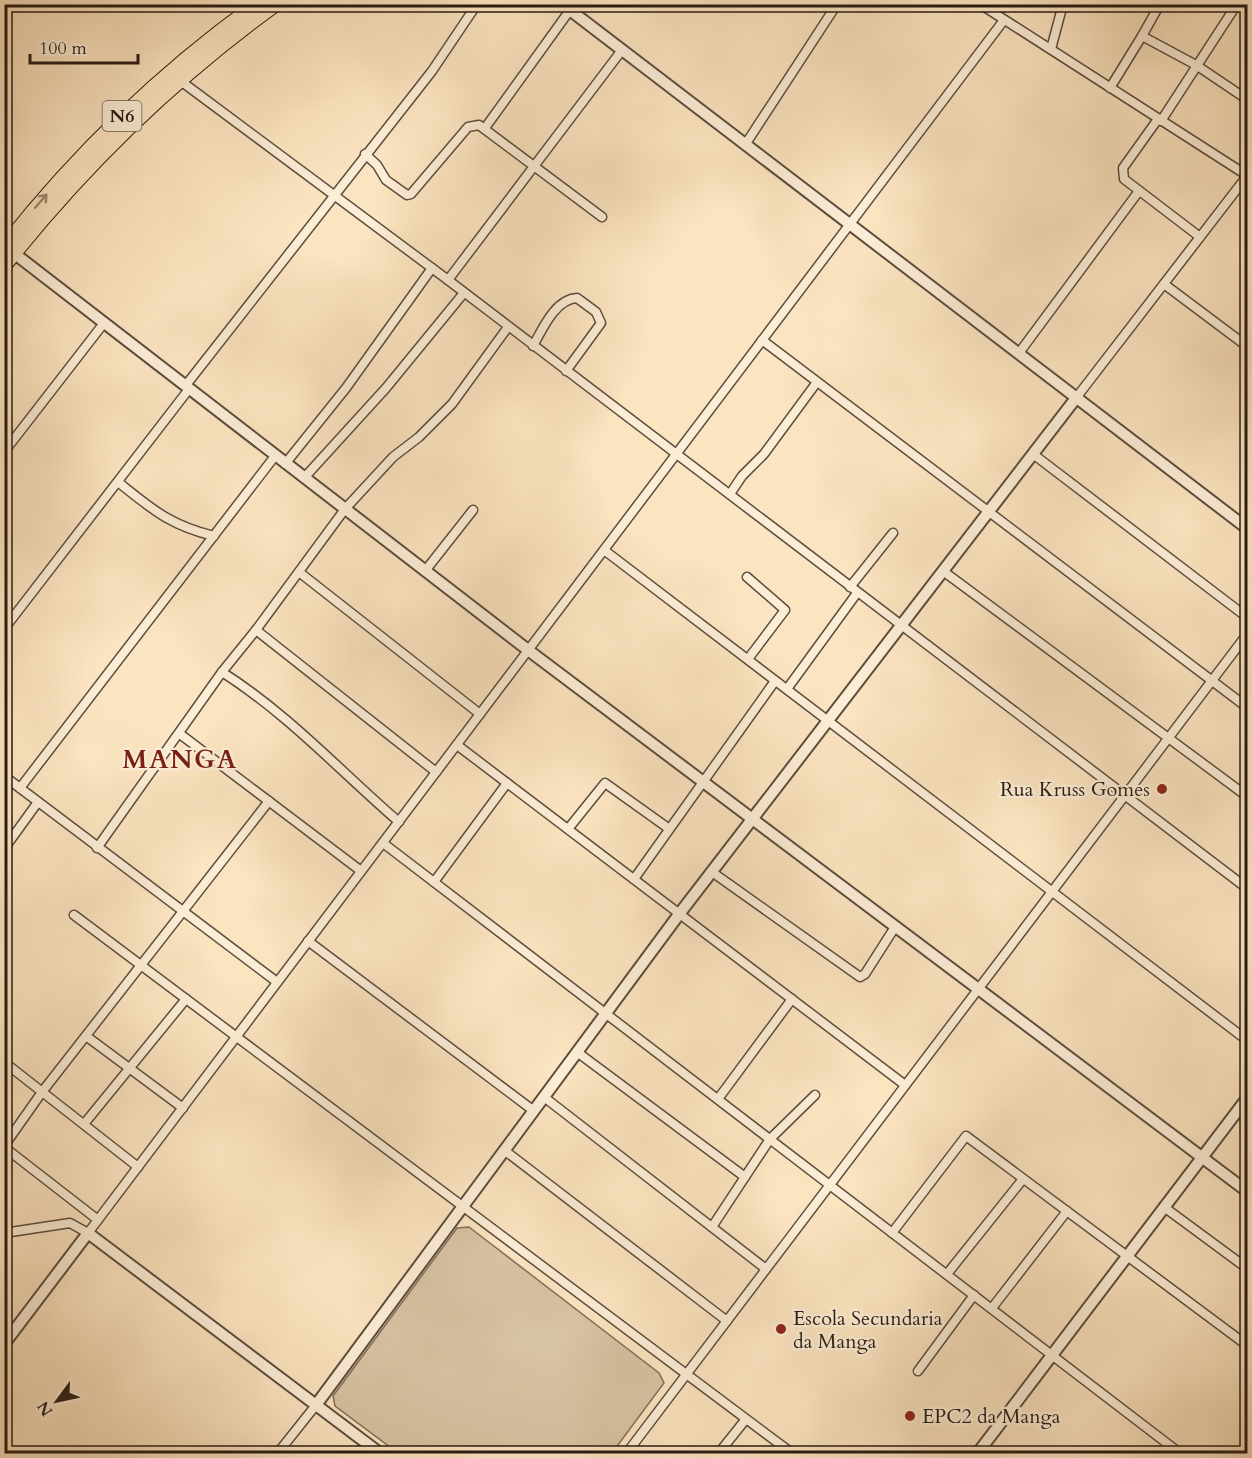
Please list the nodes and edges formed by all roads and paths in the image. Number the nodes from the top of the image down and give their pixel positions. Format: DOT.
graph roads {
  1 [pos="257,4"];
  2 [pos="276,4"];
  3 [pos="477,4"];
  4 [pos="837,4"];
  5 [pos="980,4"];
  6 [pos="1063,4"];
  7 [pos="1160,4"];
  8 [pos="1236,4"];
  9 [pos="566,7"];
  10 [pos="1004,20"];
  11 [pos="1142,36"];
  12 [pos="1051,49"];
  13 [pos="622,50"];
  14 [pos="1196,65"];
  15 [pos="178,79"];
  16 [pos="1110,88"];
  17 [pos="1248,100"];
  18 [pos="1160,120"];
  19 [pos="485,128"];
  20 [pos="746,145"];
  21 [pos="365,154"];
  22 [pos="535,168"];
  23 [pos="1247,176"];
  24 [pos="1139,191"];
  25 [pos="334,194"];
  26 [pos="602,216"];
  27 [pos="850,224"];
  28 [pos="1200,237"];
  29 [pos="10,250"];
  30 [pos="4,266"];
  31 [pos="432,268"];
  32 [pos="448,280"];
  33 [pos="1164,284"];
  34 [pos="463,294"];
  35 [pos="104,323"];
  36 [pos="508,327"];
  37 [pos="762,340"];
  38 [pos="533,346"];
  39 [pos="1248,347"];
  40 [pos="1018,353"];
  41 [pos="566,371"];
  42 [pos="817,382"];
  43 [pos="187,387"];
  44 [pos="1076,398"];
  45 [pos="4,452"];
  46 [pos="1033,454"];
  47 [pos="675,455"];
  48 [pos="275,456"];
  49 [pos="285,464"];
  50 [pos="304,478"];
  51 [pos="118,482"];
  52 [pos="730,494"];
  53 [pos="345,509"];
  54 [pos="473,510"];
  55 [pos="989,512"];
  56 [pos="1248,529"];
  57 [pos="893,532"];
  58 [pos="214,536"];
  59 [pos="604,550"];
  60 [pos="425,571"];
  61 [pos="943,571"];
  62 [pos="298,572"];
  63 [pos="747,578"];
  64 [pos="853,590"];
  65 [pos="1248,618"];
  66 [pos="902,625"];
  67 [pos="4,629"];
  68 [pos="256,630"];
  69 [pos="1248,633"];
  70 [pos="528,650"];
  71 [pos="748,659"];
  72 [pos="222,672"];
  73 [pos="775,681"];
  74 [pos="1211,681"];
  75 [pos="787,689"];
  76 [pos="1248,708"];
  77 [pos="480,714"];
  78 [pos="828,721"];
  79 [pos="180,734"];
  80 [pos="1168,738"];
  81 [pos="457,745"];
  82 [pos="436,772"];
  83 [pos="4,776"];
  84 [pos="702,781"];
  85 [pos="507,783"];
  86 [pos="20,788"];
  87 [pos="1125,794"];
  88 [pos="1248,797"];
  89 [pos="269,801"];
  90 [pos="38,802"];
  91 [pos="753,819"];
  92 [pos="399,822"];
  93 [pos="668,828"];
  94 [pos="568,829"];
  95 [pos="383,843"];
  96 [pos="97,848"];
  97 [pos="4,849"];
  98 [pos="362,871"];
  99 [pos="712,872"];
  100 [pos="634,879"];
  101 [pos="434,882"];
  102 [pos="1248,889"];
  103 [pos="1052,891"];
  104 [pos="184,913"];
  105 [pos="680,913"];
  106 [pos="74,915"];
  107 [pos="895,927"];
  108 [pos="308,941"];
  109 [pos="141,966"];
  110 [pos="277,982"];
  111 [pos="977,989"];
  112 [pos="186,999"];
  113 [pos="792,999"];
  114 [pos="606,1014"];
  115 [pos="86,1036"];
  116 [pos="236,1037"];
  117 [pos="1248,1041"];
  118 [pos="577,1052"];
  119 [pos="4,1062"];
  120 [pos="129,1071"];
  121 [pos="905,1085"];
  122 [pos="42,1092"];
  123 [pos="815,1095"];
  124 [pos="544,1097"];
  125 [pos="1248,1097"];
  126 [pos="718,1099"];
  127 [pos="183,1108"];
  128 [pos="534,1111"];
  129 [pos="84,1124"];
  130 [pos="770,1139"];
  131 [pos="4,1147"];
  132 [pos="504,1150"];
  133 [pos="1202,1157"];
  134 [pos="138,1167"];
  135 [pos="745,1177"];
  136 [pos="1023,1179"];
  137 [pos="830,1185"];
  138 [pos="1248,1192"];
  139 [pos="1164,1207"];
  140 [pos="462,1208"];
  141 [pos="1067,1211"];
  142 [pos="98,1220"];
  143 [pos="712,1227"];
  144 [pos="4,1233"];
  145 [pos="88,1233"];
  146 [pos="892,1233"];
  147 [pos="1127,1256"];
  148 [pos="766,1269"];
  149 [pos="1248,1269"];
  150 [pos="947,1274"];
  151 [pos="974,1295"];
  152 [pos="992,1308"];
  153 [pos="727,1320"];
  154 [pos="4,1344"];
  155 [pos="1248,1346"];
  156 [pos="1052,1355"];
  157 [pos="918,1371"];
  158 [pos="688,1373"];
  159 [pos="316,1405"];
  160 [pos="746,1419"];
  161 [pos="368,1443"];
  162 [pos="981,1452"];
  163 [pos="277,1454"];
  164 [pos="360,1454"];
  165 [pos="381,1454"];
  166 [pos="626,1454"];
  167 [pos="718,1454"];
  168 [pos="793,1454"];
  169 [pos="1181,1454"];
  29 -- 1 [label="highway, N6, one-way"];
  2 -- 15 [label="highway, N6"];
  3 -- 21 [label="street"];
  4 -- 20 [label="street"];
  5 -- 10 [label="street"];
  6 -- 12 [label="street"];
  7 -- 11 [label="street"];
  8 -- 14 [label="street"];
  9 -- 13 [label="street"];
  9 -- 19 [label="street"];
  10 -- 12 [label="street"];
  10 -- 27 [label="street"];
  11 -- 14 [label="street"];
  11 -- 16 [label="street"];
  12 -- 16 [label="street"];
  13 -- 20 [label="street"];
  13 -- 22 [label="street"];
  14 -- 17 [label="street"];
  14 -- 18 [label="street"];
  15 -- 25 [label="street"];
  15 -- 29 [label="highway, N6"];
  16 -- 18 [label="street"];
  18 -- 23 [label="street"];
  18 -- 24 [label="street"];
  19 -- 21 [label="street"];
  19 -- 22 [label="street"];
  20 -- 27 [label="street"];
  21 -- 25 [label="street"];
  22 -- 26 [label="street"];
  22 -- 32 [label="street"];
  23 -- 28 [label="street"];
  24 -- 28 [label="street"];
  24 -- 40 [label="street"];
  25 -- 31 [label="street"];
  25 -- 43 [label="street"];
  27 -- 37 [label="street"];
  27 -- 40 [label="street"];
  28 -- 33 [label="street"];
  29 -- 30 [label="highway, N6"];
  29 -- 35 [label="street"];
  31 -- 32 [label="street"];
  31 -- 49 [label="street"];
  32 -- 34 [label="street"];
  33 -- 39 [label="street"];
  33 -- 44 [label="street"];
  34 -- 36 [label="street"];
  34 -- 50 [label="street"];
  35 -- 43 [label="street"];
  35 -- 45 [label="street"];
  36 -- 38 [label="street"];
  36 -- 53 [label="street"];
  37 -- 42 [label="street"];
  37 -- 47 [label="street"];
  38 -- 41 [label="street"];
  38 -- 41 [label="street"];
  40 -- 44 [label="street"];
  41 -- 47 [label="street"];
  42 -- 52 [label="street"];
  42 -- 55 [label="street"];
  43 -- 48 [label="street"];
  43 -- 51 [label="street"];
  44 -- 46 [label="street"];
  44 -- 56 [label="street"];
  46 -- 55 [label="street"];
  46 -- 65 [label="street"];
  47 -- 52 [label="street"];
  47 -- 59 [label="street"];
  48 -- 49 [label="street"];
  48 -- 58 [label="street"];
  49 -- 50 [label="street"];
  50 -- 53 [label="street"];
  51 -- 58 [label="street"];
  51 -- 67 [label="street"];
  52 -- 64 [label="street"];
  53 -- 60 [label="street"];
  53 -- 62 [label="street"];
  54 -- 60 [label="street"];
  55 -- 61 [label="street"];
  55 -- 74 [label="street"];
  57 -- 64 [label="street"];
  58 -- 86 [label="street"];
  59 -- 70 [label="street"];
  59 -- 71 [label="street"];
  60 -- 70 [label="street"];
  61 -- 66 [label="street"];
  61 -- 80 [label="street"];
  62 -- 68 [label="street"];
  62 -- 77 [label="street"];
  63 -- 71 [label="street"];
  64 -- 66 [label="street"];
  64 -- 75 [label="street"];
  66 -- 78 [label="street"];
  66 -- 87 [label="street"];
  68 -- 72 [label="street"];
  68 -- 82 [label="street"];
  69 -- 74 [label="street"];
  70 -- 77 [label="street"];
  70 -- 84 [label="street"];
  71 -- 73 [label="street"];
  72 -- 79 [label="street"];
  72 -- 92 [label="street"];
  73 -- 75 [label="street"];
  73 -- 84 [label="street"];
  74 -- 76 [label="street"];
  74 -- 80 [label="street"];
  75 -- 78 [label="street"];
  77 -- 81 [label="street"];
  78 -- 91 [label="street"];
  78 -- 103 [label="street"];
  79 -- 89 [label="street"];
  79 -- 96 [label="street"];
  80 -- 87 [label="street"];
  80 -- 88 [label="street"];
  81 -- 82 [label="street"];
  81 -- 85 [label="street"];
  82 -- 92 [label="street"];
  83 -- 86 [label="street"];
  84 -- 91 [label="street"];
  84 -- 93 [label="street"];
  85 -- 94 [label="street"];
  85 -- 101 [label="street"];
  86 -- 90 [label="street"];
  87 -- 102 [label="street"];
  87 -- 103 [label="street"];
  89 -- 98 [label="street"];
  89 -- 104 [label="street"];
  90 -- 96 [label="street"];
  90 -- 97 [label="street"];
  91 -- 99 [label="street"];
  91 -- 107 [label="street"];
  92 -- 95 [label="street"];
  93 -- 94 [label="street"];
  93 -- 100 [label="street"];
  94 -- 100 [label="street"];
  95 -- 98 [label="street"];
  95 -- 101 [label="street"];
  96 -- 104 [label="street"];
  98 -- 108 [label="street"];
  99 -- 105 [label="street"];
  99 -- 107 [label="street"];
  100 -- 105 [label="street"];
  101 -- 114 [label="street"];
  103 -- 111 [label="street"];
  103 -- 117 [label="street"];
  104 -- 109 [label="street"];
  104 -- 110 [label="street"];
  105 -- 113 [label="street"];
  105 -- 114 [label="street"];
  106 -- 109 [label="street"];
  107 -- 111 [label="street"];
  108 -- 110 [label="street"];
  108 -- 128 [label="street"];
  109 -- 112 [label="street"];
  109 -- 115 [label="street"];
  110 -- 116 [label="street"];
  111 -- 121 [label="street"];
  111 -- 133 [label="street"];
  112 -- 116 [label="street"];
  112 -- 120 [label="street"];
  113 -- 121 [label="street"];
  113 -- 126 [label="street"];
  114 -- 118 [label="street"];
  114 -- 126 [label="street"];
  115 -- 120 [label="street"];
  115 -- 122 [label="street"];
  116 -- 127 [label="street"];
  116 -- 140 [label="street"];
  118 -- 124 [label="street"];
  118 -- 135 [label="street"];
  119 -- 122 [label="street"];
  120 -- 127 [label="street"];
  120 -- 129 [label="street"];
  121 -- 137 [label="street"];
  122 -- 129 [label="street"];
  122 -- 131 [label="street"];
  123 -- 130 [label="street"];
  124 -- 128 [label="street"];
  124 -- 143 [label="street"];
  125 -- 133 [label="street"];
  126 -- 130 [label="street"];
  127 -- 134 [label="street"];
  128 -- 132 [label="street"];
  129 -- 134 [label="street"];
  130 -- 135 [label="street"];
  130 -- 137 [label="street"];
  131 -- 142 [label="street"];
  132 -- 140 [label="street"];
  132 -- 153 [label="street"];
  133 -- 138 [label="street"];
  133 -- 139 [label="street"];
  134 -- 142 [label="street"];
  135 -- 143 [label="street"];
  136 -- 141 [label="street"];
  136 -- 146 [label="street"];
  136 -- 150 [label="street"];
  137 -- 146 [label="street"];
  137 -- 148 [label="street"];
  139 -- 147 [label="street"];
  139 -- 149 [label="street"];
  140 -- 158 [label="street"];
  140 -- 159 [label="street"];
  141 -- 147 [label="street"];
  141 -- 152 [label="street"];
  142 -- 145 [label="street"];
  143 -- 148 [label="street"];
  144 -- 145 [label="street"];
  145 -- 154 [label="street"];
  145 -- 159 [label="street"];
  146 -- 150 [label="street"];
  147 -- 155 [label="street"];
  147 -- 156 [label="street"];
  148 -- 153 [label="street"];
  150 -- 151 [label="street"];
  151 -- 152 [label="street"];
  151 -- 157 [label="street"];
  152 -- 156 [label="street"];
  153 -- 158 [label="street"];
  156 -- 162 [label="street"];
  156 -- 169 [label="street"];
  158 -- 160 [label="street"];
  158 -- 166 [label="street"];
  159 -- 161 [label="street"];
  159 -- 163 [label="street"];
  160 -- 167 [label="street"];
  160 -- 168 [label="street"];
  161 -- 164 [label="street"];
  161 -- 165 [label="street"];
}
